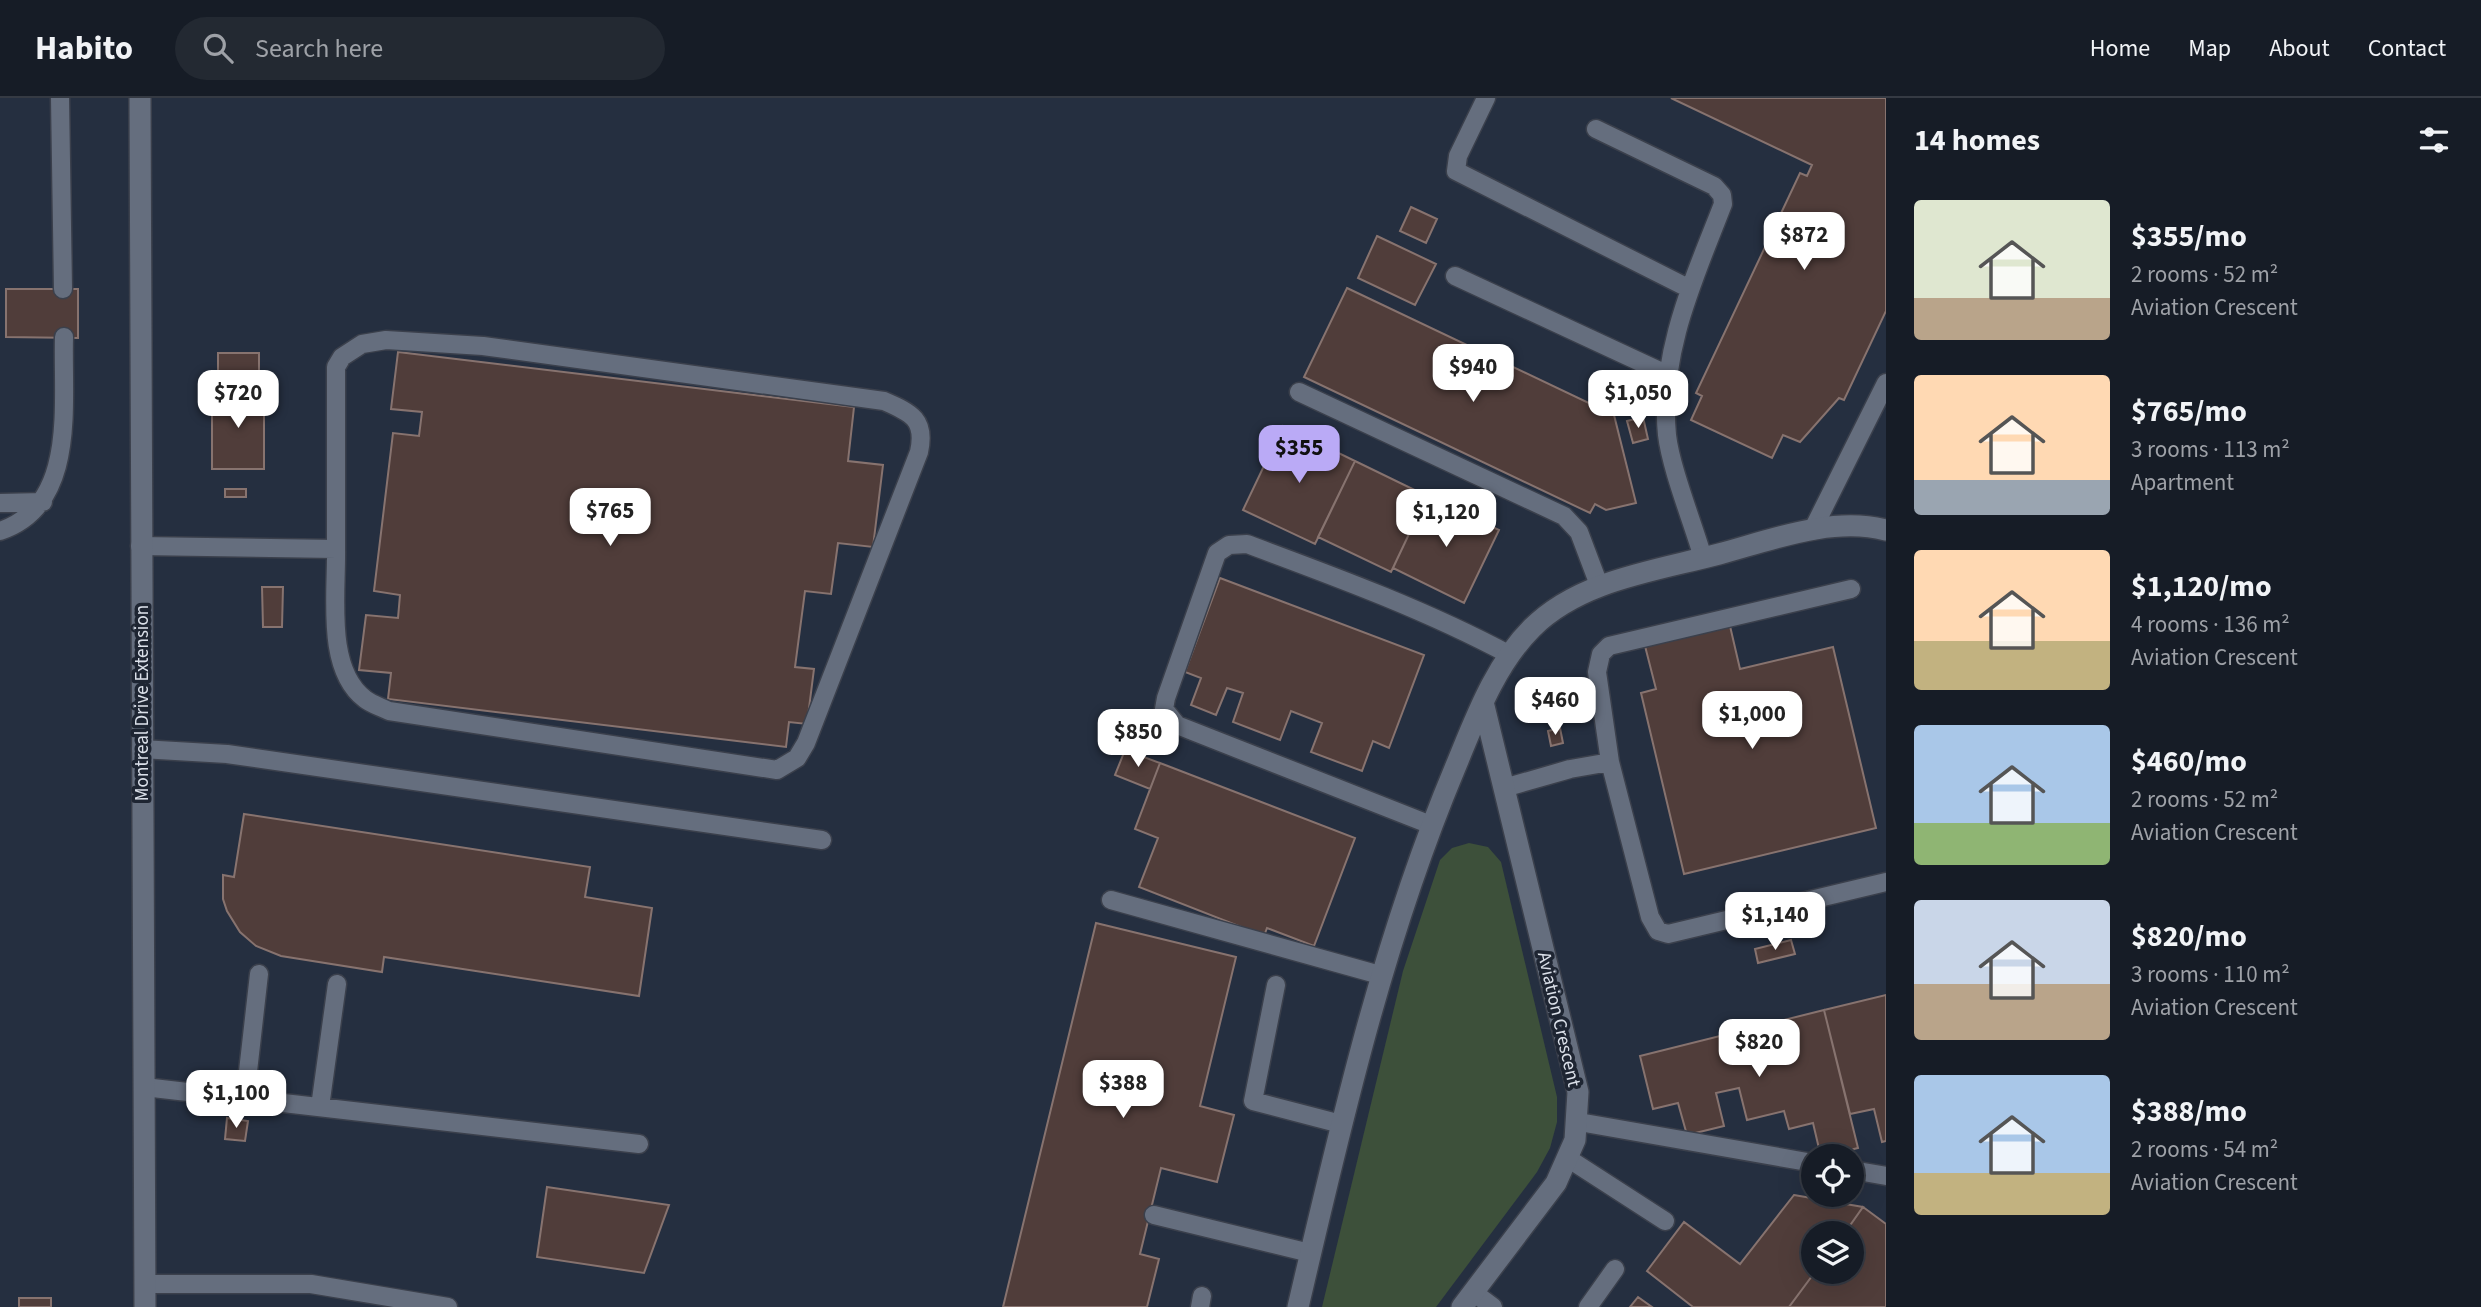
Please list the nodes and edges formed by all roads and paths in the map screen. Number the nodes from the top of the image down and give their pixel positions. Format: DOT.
graph roads {
  1 [pos="60,98"];
  2 [pos="140,98"];
  3 [pos="1486,98"];
  4 [pos="1596,129"];
  5 [pos="1455,276"];
  6 [pos="63,289"];
  7 [pos="1690,289"];
  8 [pos="64,337"];
  9 [pos="1666,374"];
  10 [pos="1886,383"];
  11 [pos="1300,392"];
  12 [pos="43,502"];
  13 [pos="0,503"];
  14 [pos="1813,529"];
  15 [pos="1886,530"];
  16 [pos="0,531"];
  17 [pos="141,546"];
  18 [pos="336,549"];
  19 [pos="1703,558"];
  20 [pos="1599,585"];
  21 [pos="1850,589"];
  22 [pos="1510,655"];
  23 [pos="1483,702"];
  24 [pos="141,749"];
  25 [pos="1609,762"];
  26 [pos="1504,788"];
  27 [pos="1432,825"];
  28 [pos="822,840"];
  29 [pos="1886,882"];
  30 [pos="1111,900"];
  31 [pos="259,974"];
  32 [pos="1380,975"];
  33 [pos="337,984"];
  34 [pos="1276,985"];
  35 [pos="144,1087"];
  36 [pos="246,1098"];
  37 [pos="320,1108"];
  38 [pos="1578,1122"];
  39 [pos="1341,1124"];
  40 [pos="639,1144"];
  41 [pos="1569,1159"];
  42 [pos="1801,1161"];
  43 [pos="1864,1172"];
  44 [pos="1886,1176"];
  45 [pos="1154,1215"];
  46 [pos="1665,1221"];
  47 [pos="1310,1253"];
  48 [pos="1615,1269"];
  49 [pos="144,1284"];
  50 [pos="1468,1300"];
  51 [pos="145,1307"];
  52 [pos="448,1307"];
  53 [pos="1297,1307"];
  54 [pos="1493,1307"];
  55 [pos="1588,1307"];
  1 -- 6 [label="lane"];
  2 -- 17 [label="street, Montreal Drive Extension"];
  3 -- 7 [label="lane"];
  4 -- 7 [label="lane"];
  5 -- 9 [label="lane"];
  7 -- 9 [label="lane"];
  8 -- 12 [label="lane"];
  9 -- 19 [label="lane"];
  10 -- 14 [label="lane"];
  11 -- 20 [label="lane"];
  12 -- 13 [label="lane"];
  12 -- 16 [label="lane"];
  14 -- 15 [label="street"];
  14 -- 19 [label="street"];
  17 -- 18 [label="lane"];
  17 -- 24 [label="street, Montreal Drive Extension"];
  18 -- 18 [label="lane"];
  19 -- 20 [label="street"];
  20 -- 22 [label="street"];
  21 -- 25 [label="lane"];
  22 -- 23 [label="street"];
  22 -- 27 [label="lane"];
  23 -- 26 [label="street, Aviation Crescent"];
  23 -- 27 [label="street"];
  24 -- 28 [label="lane"];
  24 -- 35 [label="street, Montreal Drive Extension"];
  25 -- 26 [label="lane"];
  25 -- 29 [label="lane"];
  26 -- 38 [label="street, Aviation Crescent"];
  27 -- 32 [label="street"];
  30 -- 32 [label="lane"];
  31 -- 36 [label="lane"];
  32 -- 39 [label="street"];
  33 -- 37 [label="lane"];
  34 -- 39 [label="lane"];
  35 -- 36 [label="lane"];
  35 -- 49 [label="street, Montreal Drive Extension"];
  36 -- 37 [label="lane"];
  37 -- 40 [label="lane"];
  38 -- 41 [label="street, Aviation Crescent"];
  38 -- 42 [label="lane"];
  39 -- 47 [label="street"];
  41 -- 46 [label="lane"];
  41 -- 50 [label="street, Aviation Crescent"];
  43 -- 44 [label="lane"];
  45 -- 47 [label="lane"];
  47 -- 53 [label="street"];
  48 -- 55 [label="lane"];
  49 -- 51 [label="street, Montreal Drive Extension"];
  49 -- 52 [label="lane"];
  50 -- 54 [label="lane"];
}
